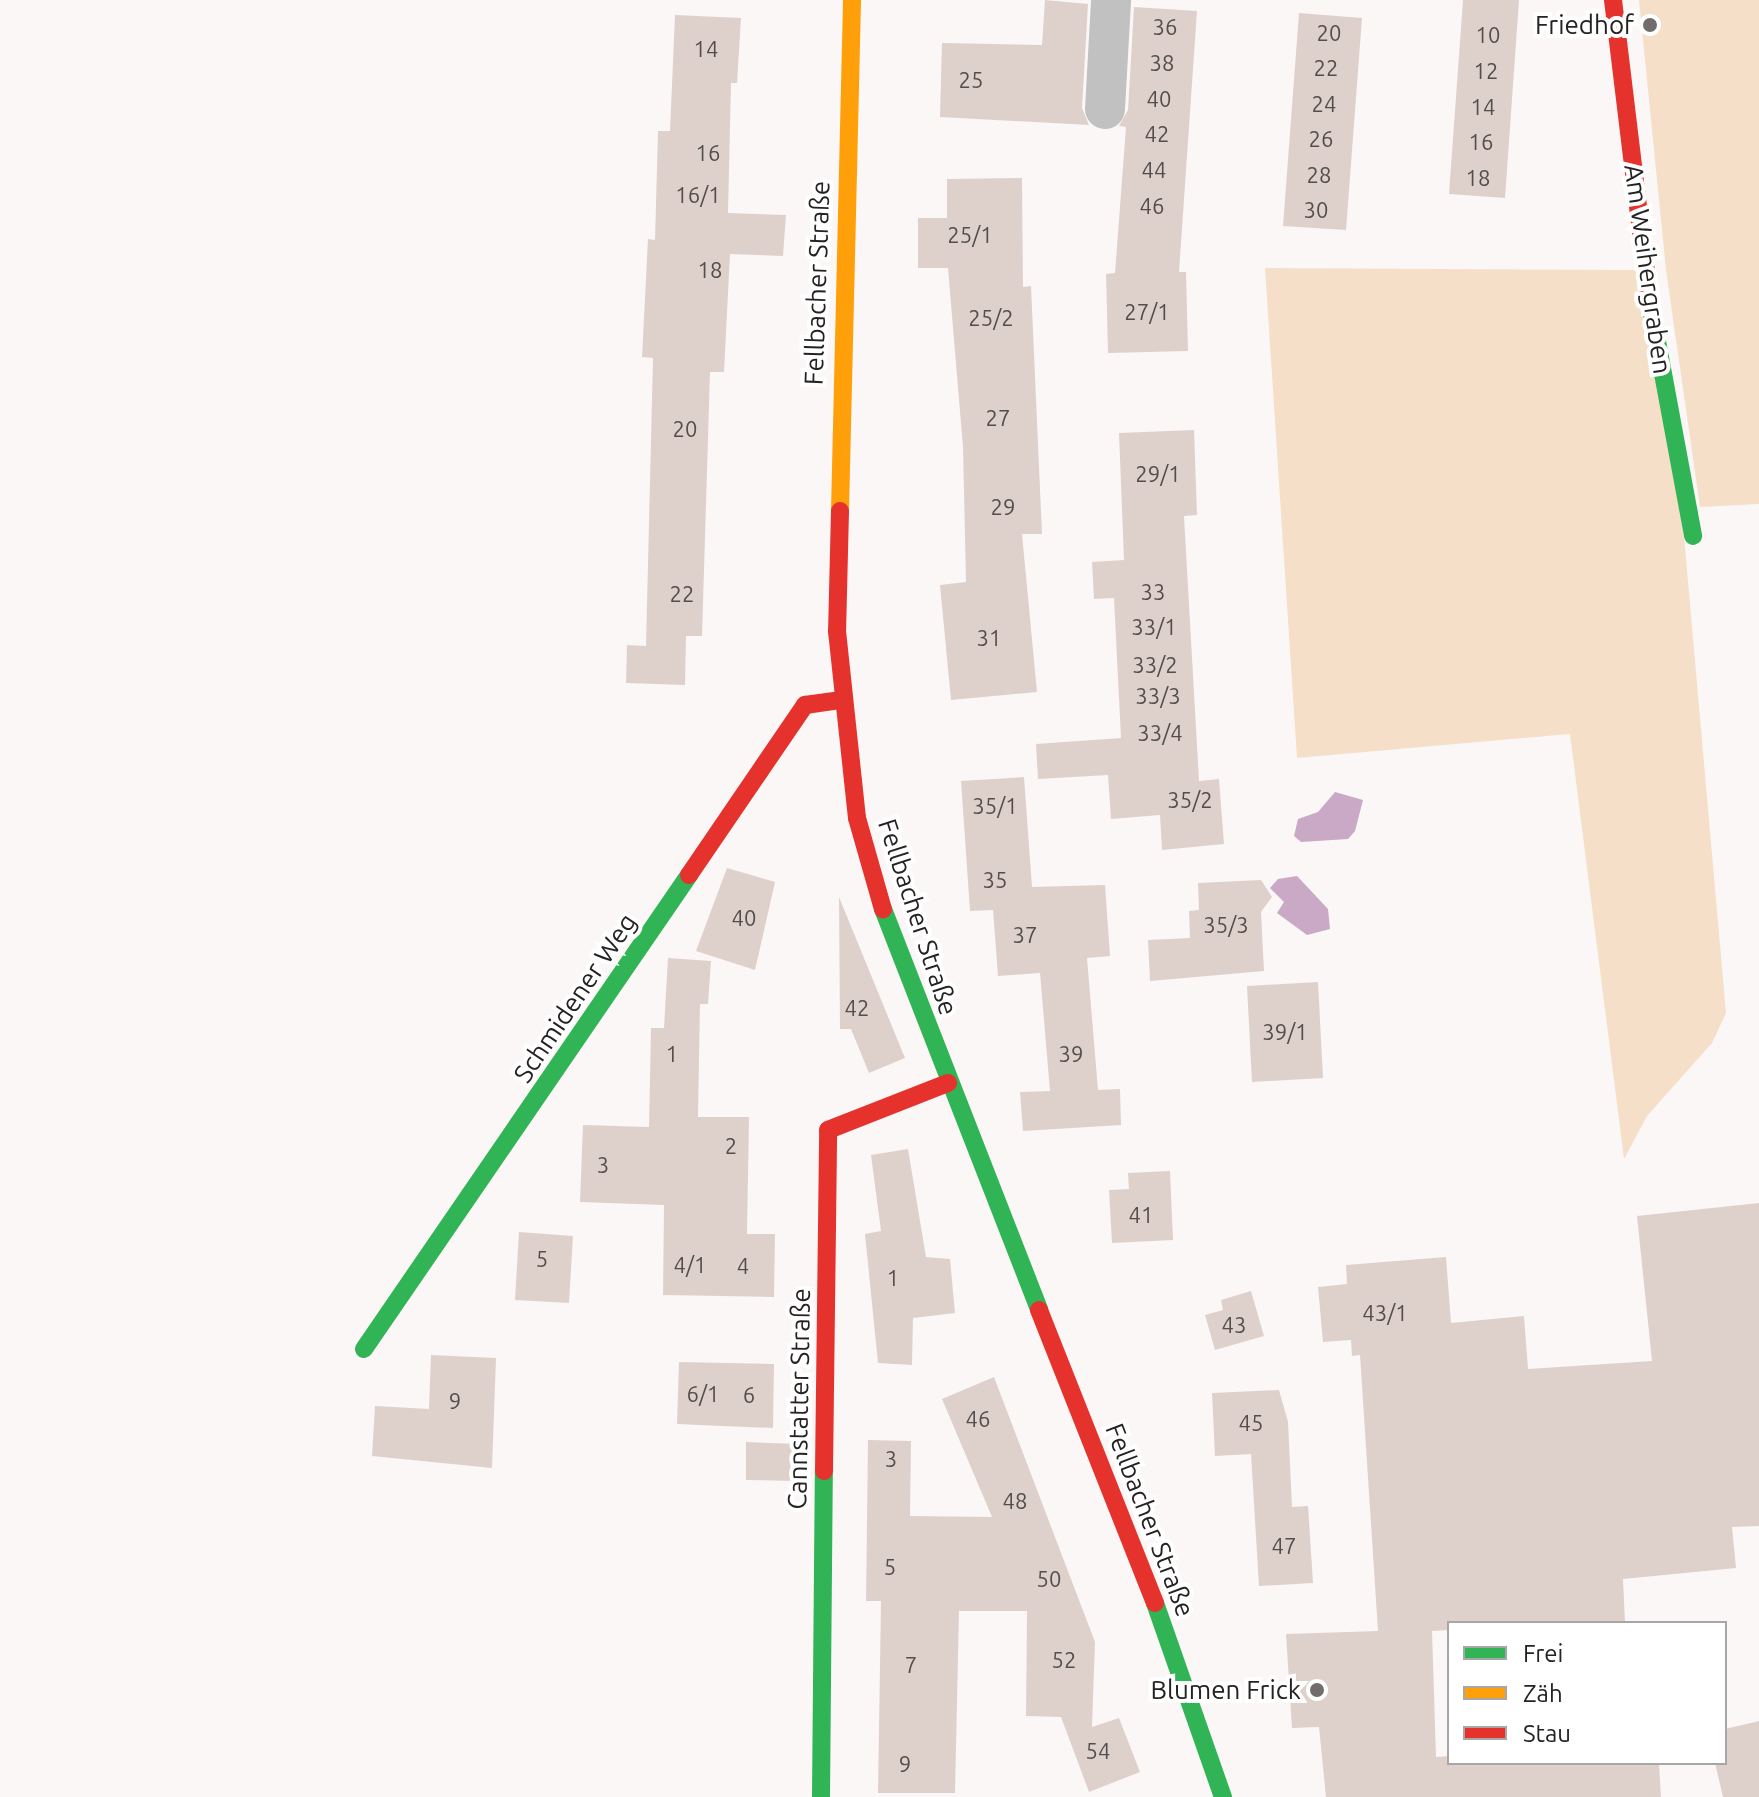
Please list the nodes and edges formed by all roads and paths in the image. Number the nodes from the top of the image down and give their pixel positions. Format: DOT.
graph roads {
  1 [pos="852,0"];
  2 [pos="1111,0"];
  3 [pos="1613,0"];
  4 [pos="1105,109"];
  5 [pos="1693,536"];
  6 [pos="842,700"];
  7 [pos="948,1083"];
  8 [pos="364,1349"];
  9 [pos="821,1797"];
  10 [pos="1223,1797"];
  1 -- 6 [label="street, Fellbacher Straße"];
  2 -- 4 [label="street"];
  3 -- 5 [label="street, Am Weihergraben"];
  6 -- 7 [label="street, Fellbacher Straße"];
  6 -- 8 [label="street, Schmidener Weg"];
  7 -- 9 [label="street, Cannstatter Straße"];
  7 -- 10 [label="street, Fellbacher Straße"];
}
